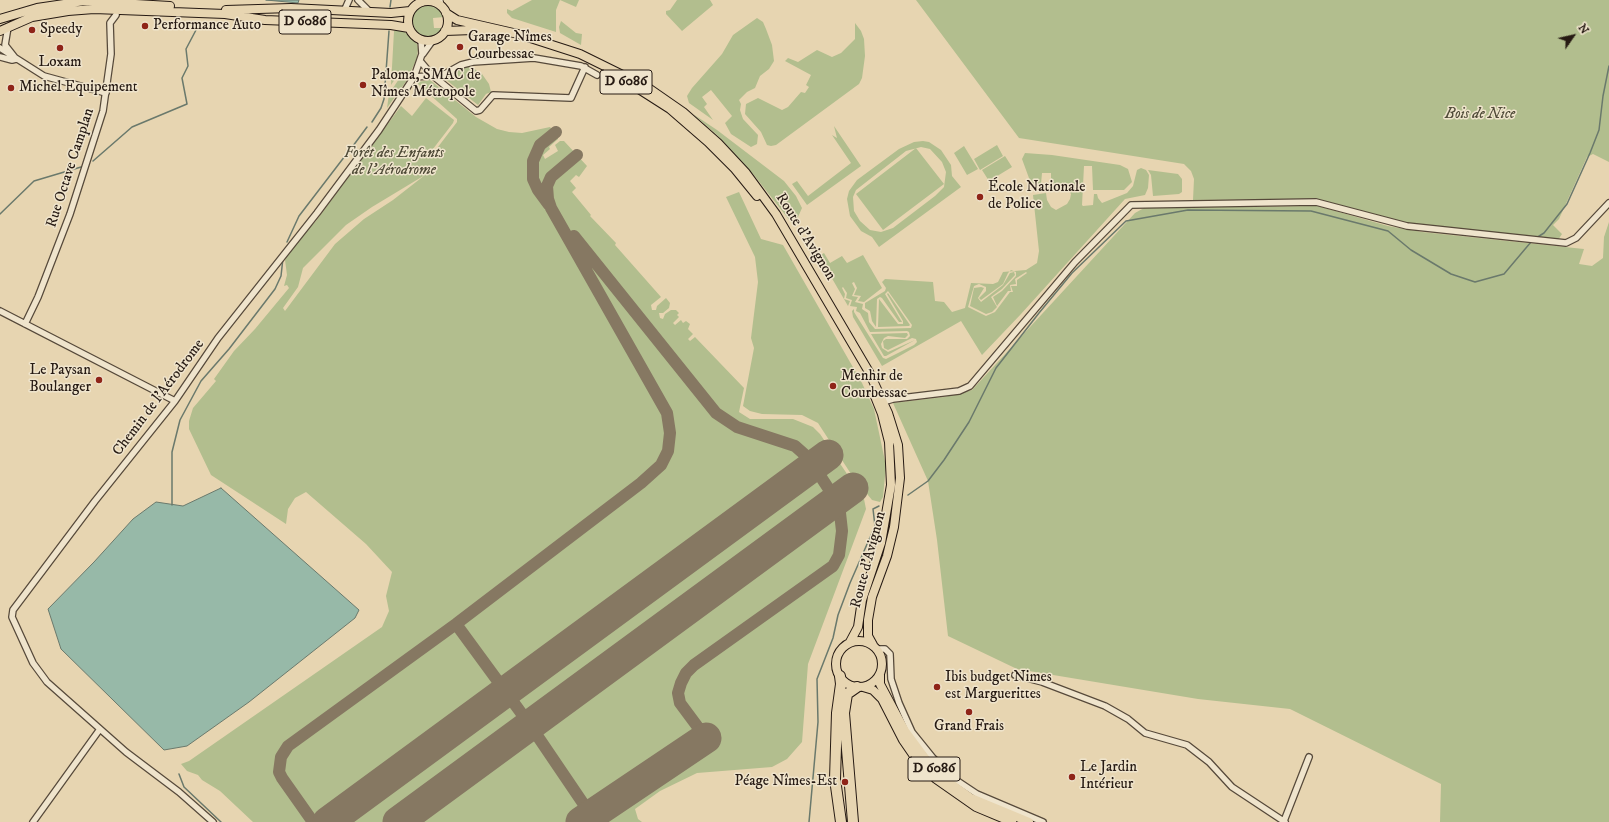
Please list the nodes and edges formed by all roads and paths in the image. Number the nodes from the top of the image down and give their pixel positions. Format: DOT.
graph roads {
  1 [pos="349,0"];
  2 [pos="358,0"];
  3 [pos="102,1"];
  4 [pos="423,1"];
  5 [pos="439,3"];
  6 [pos="345,9"];
  7 [pos="369,11"];
  8 [pos="410,11"];
  9 [pos="446,13"];
  10 [pos="116,15"];
  11 [pos="0,19"];
  12 [pos="8,27"];
  13 [pos="409,28"];
  14 [pos="0,31"];
  15 [pos="445,31"];
  16 [pos="421,40"];
  17 [pos="433,40"];
  18 [pos="0,48"];
  19 [pos="422,54"];
  20 [pos="0,57"];
  21 [pos="16,59"];
  22 [pos="421,62"];
  23 [pos="585,68"];
  24 [pos="432,75"];
  25 [pos="597,75"];
  26 [pos="414,77"];
  27 [pos="106,93"];
  28 [pos="1609,203"];
  29 [pos="0,311"];
  30 [pos="25,324"];
  31 [pos="175,401"];
  32 [pos="883,402"];
  33 [pos="850,642"];
  34 [pos="875,647"];
  35 [pos="880,675"];
  36 [pos="1015,675"];
  37 [pos="840,676"];
  38 [pos="860,687"];
  39 [pos="100,729"];
  40 [pos="1309,757"];
  41 [pos="33,822"];
  42 [pos="213,822"];
  43 [pos="841,822"];
  44 [pos="852,822"];
  45 [pos="1012,822"];
  46 [pos="1029,822"];
  47 [pos="1043,822"];
  48 [pos="1285,822"];
  1 -- 6 [label="street"];
  2 -- 7 [label="street"];
  3 -- 6 [label="main road, D 6086"];
  3 -- 11 [label="main road, D 6086"];
  4 -- 5 [label="main road"];
  4 -- 8 [label="main road"];
  5 -- 9 [label="main road"];
  6 -- 7 [label="main road, D 6086"];
  7 -- 8 [label="main road, D 6086"];
  8 -- 13 [label="main road"];
  9 -- 15 [label="main road"];
  9 -- 32 [label="main road, Route d'Avignon / D 6086"];
  10 -- 27 [label="street, Rue Octave Camplan"];
  12 -- 13 [label="main road, D 6086"];
  12 -- 14 [label="main road, D 6086"];
  12 -- 21 [label="street"];
  13 -- 16 [label="main road"];
  15 -- 17 [label="main road"];
  15 -- 33 [label="main road, Route d'Avignon / D 6086"];
  16 -- 17 [label="main road"];
  16 -- 19 [label="street, Chemin de l'Aérodrome"];
  17 -- 19 [label="street"];
  18 -- 21 [label="street"];
  19 -- 22 [label="street, Chemin de l'Aérodrome"];
  20 -- 21 [label="street"];
  21 -- 27 [label="street"];
  22 -- 24 [label="street"];
  22 -- 26 [label="street, Chemin de l'Aérodrome"];
  23 -- 24 [label="street"];
  23 -- 24 [label="street"];
  23 -- 25 [label="street"];
  24 -- 26 [label="street"];
  26 -- 31 [label="street, Chemin de l'Aérodrome"];
  27 -- 30 [label="street, Rue Octave Camplan"];
  28 -- 32 [label="street"];
  29 -- 30 [label="street"];
  30 -- 31 [label="street"];
  31 -- 39 [label="street, Chemin de l'Aérodrome"];
  32 -- 34 [label="main road, Route d'Avignon / D 6086"];
  33 -- 34 [label="main road"];
  33 -- 37 [label="main road"];
  34 -- 35 [label="main road"];
  34 -- 47 [label="street"];
  35 -- 38 [label="main road"];
  35 -- 46 [label="main road, D 6086"];
  36 -- 48 [label="street"];
  37 -- 38 [label="main road"];
  37 -- 43 [label="highway"];
  38 -- 44 [label="highway"];
  38 -- 45 [label="main road, D 6086"];
  39 -- 41 [label="street"];
  39 -- 42 [label="street, Chemin de l'Aérodrome"];
  40 -- 48 [label="street"];
}
